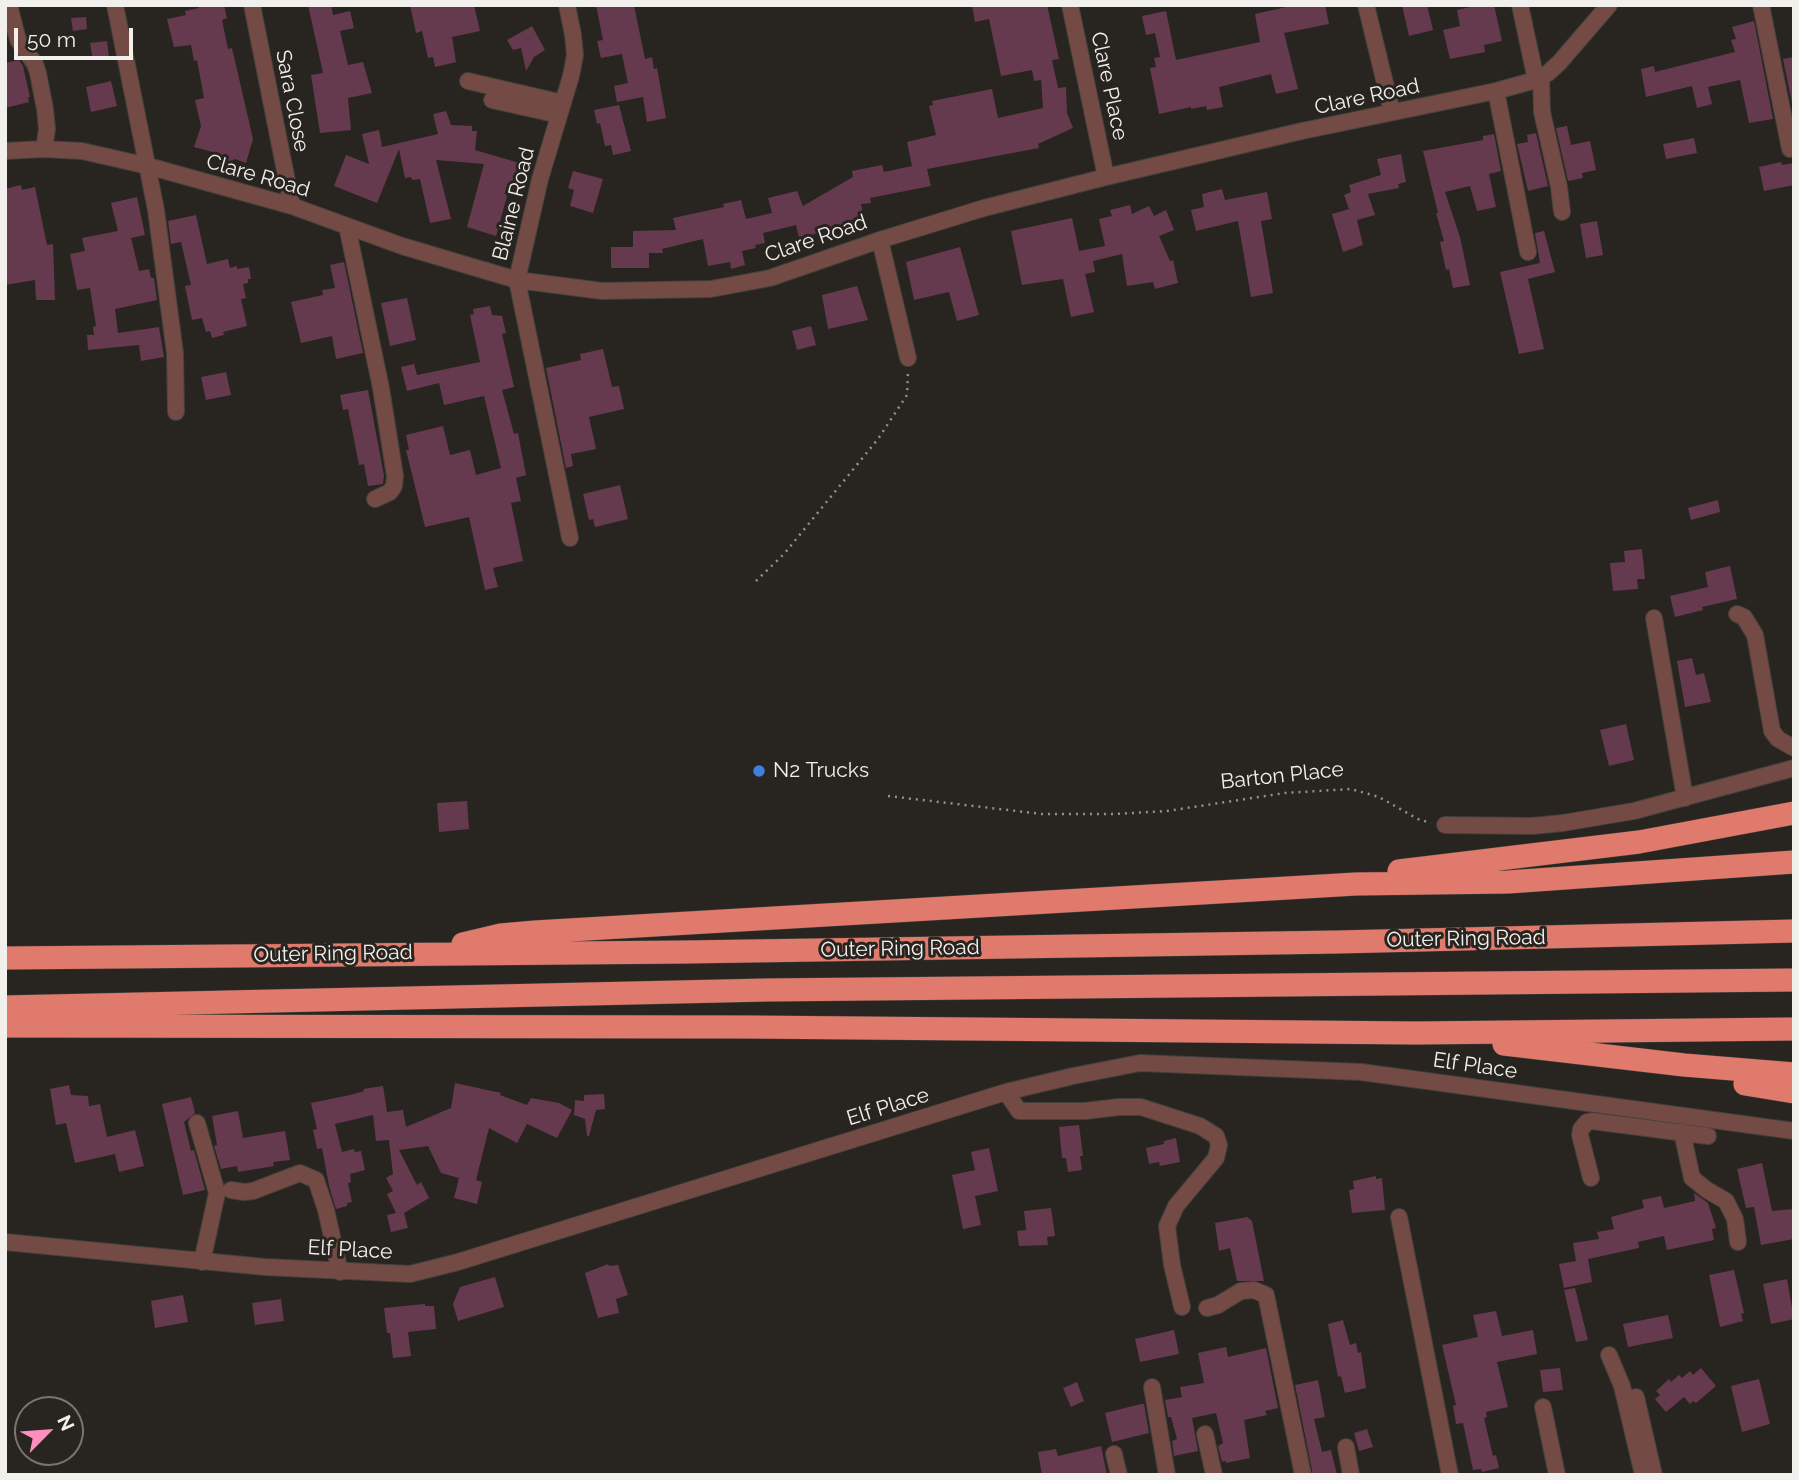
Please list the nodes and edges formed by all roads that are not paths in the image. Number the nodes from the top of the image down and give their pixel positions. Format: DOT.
graph roads {
  1 [pos="9,5"];
  2 [pos="115,5"];
  3 [pos="252,5"];
  4 [pos="567,5"];
  5 [pos="1070,5"];
  6 [pos="1366,5"];
  7 [pos="1520,5"];
  8 [pos="1609,5"];
  9 [pos="1761,5"];
  10 [pos="1539,79"];
  11 [pos="468,81"];
  12 [pos="1496,91"];
  13 [pos="492,100"];
  14 [pos="561,109"];
  15 [pos="1392,112"];
  16 [pos="44,149"];
  17 [pos="1790,149"];
  18 [pos="5,150"];
  19 [pos="148,166"];
  20 [pos="1106,177"];
  21 [pos="292,206"];
  22 [pos="1562,212"];
  23 [pos="346,226"];
  24 [pos="880,240"];
  25 [pos="1528,253"];
  26 [pos="517,280"];
  27 [pos="908,358"];
  28 [pos="176,412"];
  29 [pos="375,499"];
  30 [pos="570,538"];
  31 [pos="1737,614"];
  32 [pos="1654,618"];
  33 [pos="1794,748"];
  34 [pos="1794,768"];
  35 [pos="1685,798"];
  36 [pos="1794,813"];
  37 [pos="1768,818"];
  38 [pos="1794,821"];
  39 [pos="1446,825"];
  40 [pos="1794,862"];
  41 [pos="1356,884"];
  42 [pos="1794,931"];
  43 [pos="425,953"];
  44 [pos="5,958"];
  45 [pos="1794,980"];
  46 [pos="5,1007"];
  47 [pos="5,1026"];
  48 [pos="1794,1029"];
  49 [pos="1417,1033"];
  50 [pos="1573,1053"];
  51 [pos="1794,1074"];
  52 [pos="1794,1092"];
  53 [pos="1006,1093"];
  54 [pos="1613,1116"];
  55 [pos="197,1123"];
  56 [pos="1794,1131"];
  57 [pos="1682,1132"];
  58 [pos="1708,1136"];
  59 [pos="1591,1178"];
  60 [pos="231,1190"];
  61 [pos="1399,1217"];
  62 [pos="5,1241"];
  63 [pos="1738,1242"];
  64 [pos="202,1262"];
  65 [pos="340,1272"];
  66 [pos="1182,1307"];
  67 [pos="1207,1308"];
  68 [pos="1609,1354"];
  69 [pos="1152,1387"];
  70 [pos="1636,1397"];
  71 [pos="1543,1407"];
  72 [pos="1205,1434"];
  73 [pos="1346,1447"];
  74 [pos="1114,1454"];
  75 [pos="1119,1475"];
  76 [pos="1167,1475"];
  77 [pos="1214,1475"];
  78 [pos="1303,1475"];
  79 [pos="1351,1475"];
  80 [pos="1450,1475"];
  81 [pos="1557,1475"];
  82 [pos="1643,1475"];
  83 [pos="1654,1475"];
  1 -- 16 [label="street"];
  2 -- 19 [label="street"];
  3 -- 21 [label="street, Sara Close"];
  4 -- 14 [label="street, Blaine Road"];
  5 -- 20 [label="street, Clare Place"];
  6 -- 15 [label="street"];
  7 -- 10 [label="street"];
  8 -- 10 [label="street, Clare Road"];
  9 -- 17 [label="street"];
  10 -- 12 [label="street, Clare Road"];
  10 -- 22 [label="street"];
  11 -- 14 [label="street"];
  12 -- 15 [label="street, Clare Road"];
  12 -- 25 [label="street"];
  13 -- 14 [label="street"];
  14 -- 26 [label="street, Blaine Road"];
  15 -- 20 [label="street, Clare Road"];
  16 -- 18 [label="street, Clare Road"];
  16 -- 19 [label="street, Clare Road"];
  19 -- 21 [label="street, Clare Road"];
  19 -- 28 [label="street"];
  20 -- 24 [label="street, Clare Road"];
  21 -- 23 [label="street, Clare Road"];
  23 -- 26 [label="street, Clare Road"];
  23 -- 29 [label="street"];
  24 -- 26 [label="street, Clare Road"];
  24 -- 27 [label="street"];
  26 -- 30 [label="street, Blaine Road"];
  31 -- 33 [label="street"];
  32 -- 35 [label="street"];
  34 -- 35 [label="street"];
  35 -- 39 [label="street"];
  36 -- 37 [label="highway"];
  37 -- 38 [label="highway"];
  37 -- 41 [label="highway"];
  40 -- 41 [label="highway"];
  41 -- 43 [label="highway"];
  42 -- 43 [label="highway, Outer Ring Road"];
  43 -- 44 [label="highway, Outer Ring Road"];
  45 -- 46 [label="highway, Outer Ring Road"];
  47 -- 49 [label="highway"];
  48 -- 49 [label="highway"];
  49 -- 50 [label="highway"];
  50 -- 51 [label="highway"];
  50 -- 52 [label="highway"];
  53 -- 54 [label="street, Elf Place"];
  53 -- 65 [label="street, Elf Place"];
  53 -- 66 [label="street"];
  54 -- 56 [label="street, Elf Place"];
  54 -- 57 [label="street"];
  54 -- 59 [label="street"];
  55 -- 64 [label="street"];
  57 -- 58 [label="street"];
  57 -- 63 [label="street"];
  60 -- 65 [label="street"];
  61 -- 80 [label="street"];
  62 -- 64 [label="street, Elf Place"];
  64 -- 65 [label="street, Elf Place"];
  67 -- 78 [label="street"];
  68 -- 82 [label="street"];
  69 -- 76 [label="street"];
  70 -- 83 [label="street"];
  71 -- 81 [label="street"];
  72 -- 77 [label="street"];
  73 -- 79 [label="street"];
  74 -- 75 [label="street"];
}
